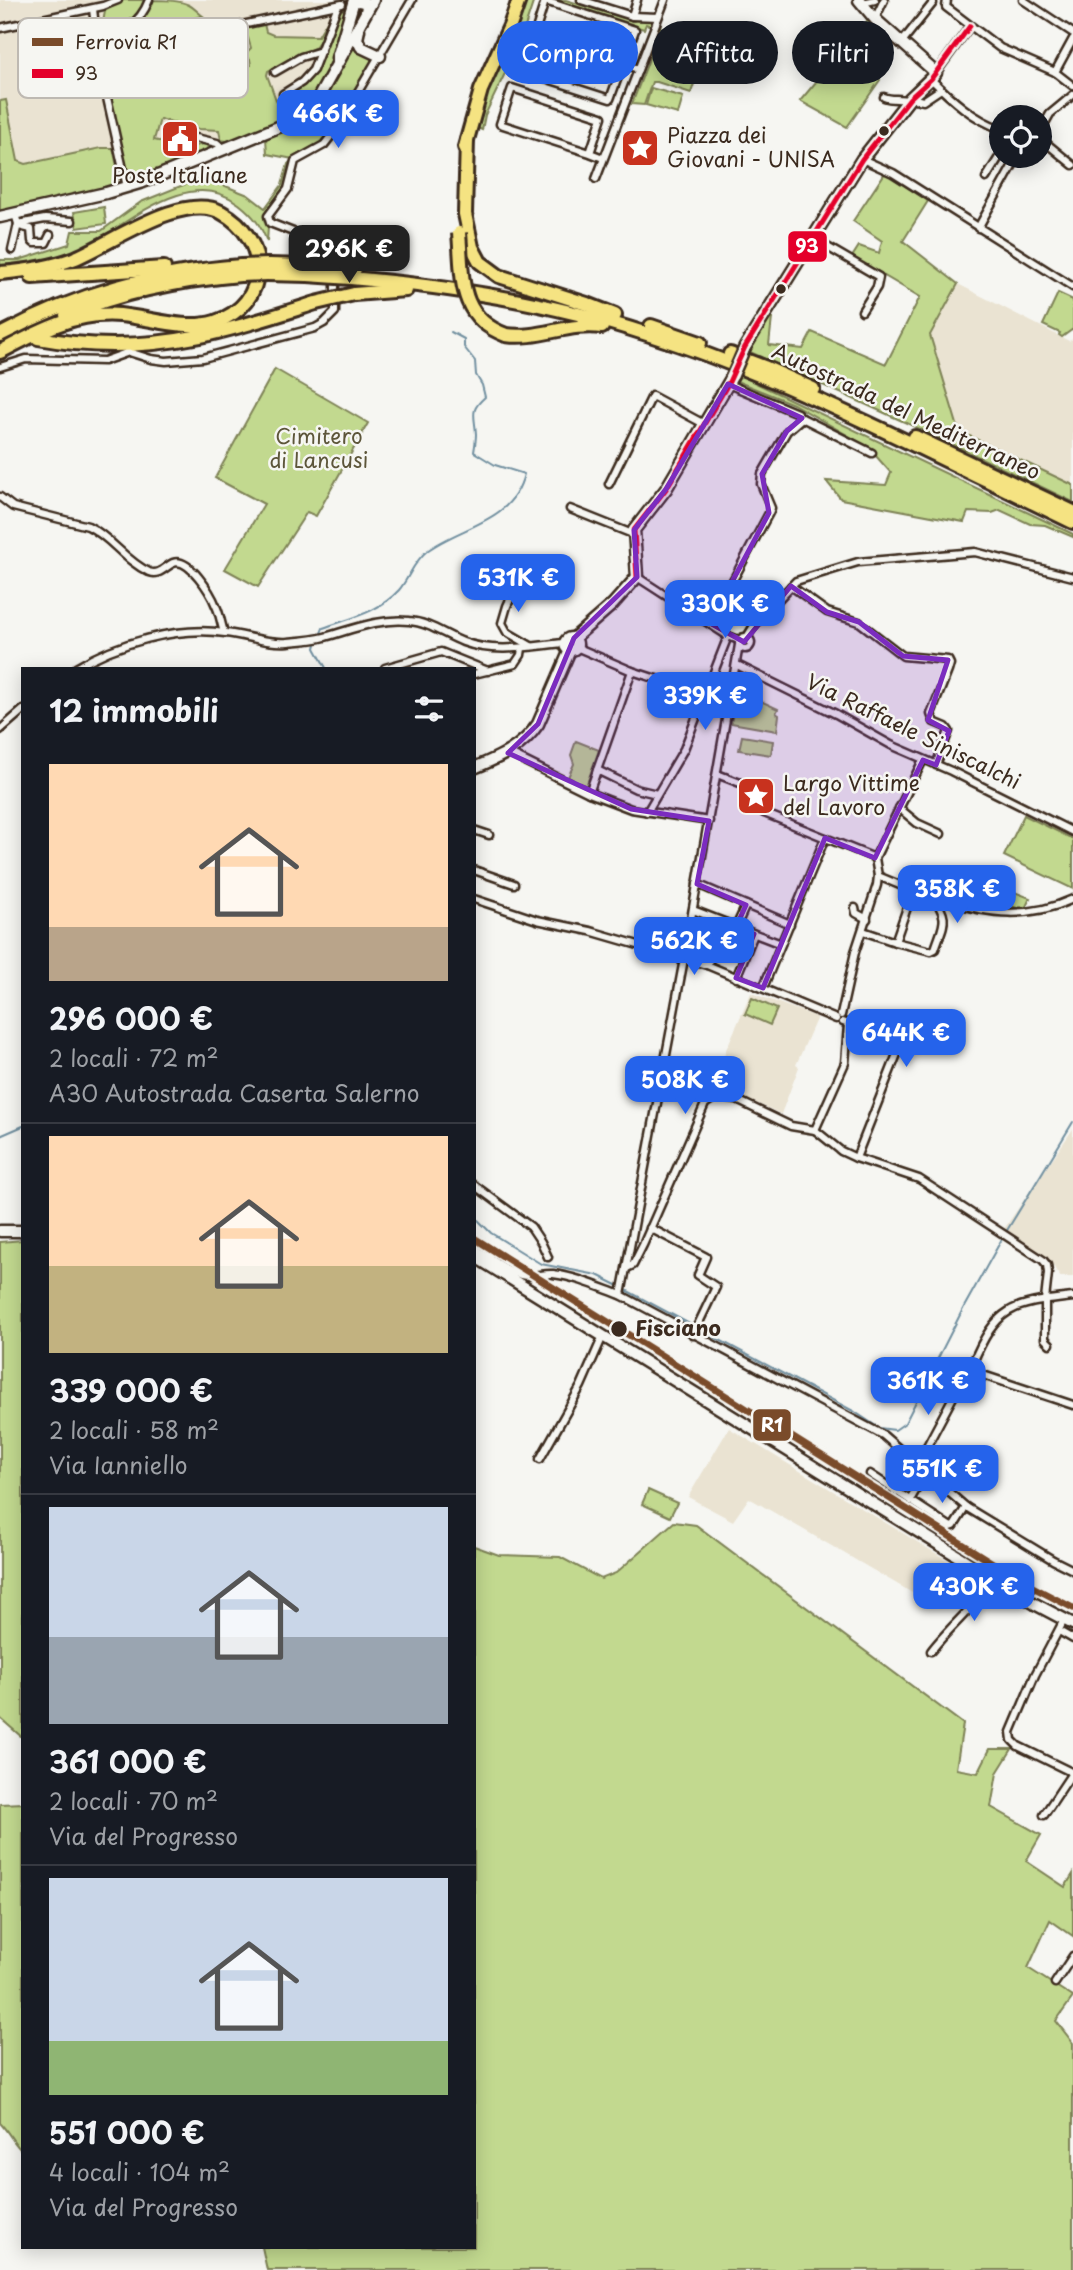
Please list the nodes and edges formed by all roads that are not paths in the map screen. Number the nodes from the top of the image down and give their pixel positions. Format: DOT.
graph roads {
  1 [pos="118,0"];
  2 [pos="149,0"];
  3 [pos="354,0"];
  4 [pos="411,0"];
  5 [pos="519,0"];
  6 [pos="580,0"];
  7 [pos="637,0"];
  8 [pos="665,0"];
  9 [pos="876,0"];
  10 [pos="884,0"];
  11 [pos="947,0"];
  12 [pos="1023,0"];
  13 [pos="596,2"];
  14 [pos="861,2"];
  15 [pos="933,3"];
  16 [pos="343,7"];
  17 [pos="93,9"];
  18 [pos="367,9"];
  19 [pos="632,16"];
  20 [pos="658,17"];
  21 [pos="49,18"];
  22 [pos="94,18"];
  23 [pos="141,18"];
  24 [pos="875,19"];
  25 [pos="347,23"];
  26 [pos="18,24"];
  27 [pos="248,24"];
  28 [pos="970,26"];
  29 [pos="0,28"];
  30 [pos="1073,33"];
  31 [pos="1073,39"];
  32 [pos="902,42"];
  33 [pos="321,51"];
  34 [pos="380,56"];
  35 [pos="626,65"];
  36 [pos="638,69"];
  37 [pos="275,72"];
  38 [pos="1055,72"];
  39 [pos="331,75"];
  40 [pos="933,76"];
  41 [pos="632,84"];
  42 [pos="1073,86"];
  43 [pos="941,89"];
  44 [pos="284,94"];
  45 [pos="1073,95"];
  46 [pos="884,97"];
  47 [pos="107,98"];
  48 [pos="909,99"];
  49 [pos="1052,112"];
  50 [pos="989,123"];
  51 [pos="196,138"];
  52 [pos="467,140"];
  53 [pos="1052,148"];
  54 [pos="225,150"];
  55 [pos="590,153"];
  56 [pos="604,158"];
  57 [pos="862,159"];
  58 [pos="1073,165"];
  59 [pos="992,168"];
  60 [pos="1011,168"];
  61 [pos="596,178"];
  62 [pos="986,178"];
  63 [pos="127,187"];
  64 [pos="0,217"];
  65 [pos="17,221"];
  66 [pos="72,221"];
  67 [pos="978,228"];
  68 [pos="50,235"];
  69 [pos="812,237"];
  70 [pos="12,250"];
  71 [pos="213,268"];
  72 [pos="240,271"];
  73 [pos="353,273"];
  74 [pos="0,276"];
  75 [pos="1073,287"];
  76 [pos="549,308"];
  77 [pos="862,312"];
  78 [pos="615,315"];
  79 [pos="0,335"];
  80 [pos="38,338"];
  81 [pos="0,350"];
  82 [pos="0,367"];
  83 [pos="759,374"];
  84 [pos="730,379"];
  85 [pos="802,418"];
  86 [pos="704,424"];
  87 [pos="873,453"];
  88 [pos="608,484"];
  89 [pos="0,497"];
  90 [pos="570,509"];
  91 [pos="1073,510"];
  92 [pos="1073,522"];
  93 [pos="635,535"];
  94 [pos="637,576"];
  95 [pos="520,578"];
  96 [pos="1073,579"];
  97 [pos="791,586"];
  98 [pos="710,623"];
  99 [pos="224,632"];
  100 [pos="727,636"];
  101 [pos="747,637"];
  102 [pos="571,645"];
  103 [pos="741,645"];
  104 [pos="531,646"];
  105 [pos="522,648"];
  106 [pos="737,665"];
  107 [pos="78,667"];
  108 [pos="388,667"];
  109 [pos="488,671"];
  110 [pos="632,671"];
  111 [pos="476,674"];
  112 [pos="704,696"];
  113 [pos="730,703"];
  114 [pos="21,712"];
  115 [pos="0,730"];
  116 [pos="508,753"];
  117 [pos="923,760"];
  118 [pos="936,765"];
  119 [pos="476,767"];
  120 [pos="597,770"];
  121 [pos="717,774"];
  122 [pos="589,793"];
  123 [pos="657,794"];
  124 [pos="899,808"];
  125 [pos="647,812"];
  126 [pos="709,821"];
  127 [pos="476,831"];
  128 [pos="1073,832"];
  129 [pos="941,834"];
  130 [pos="489,835"];
  131 [pos="825,838"];
  132 [pos="875,858"];
  133 [pos="476,871"];
  134 [pos="878,876"];
  135 [pos="514,884"];
  136 [pos="697,884"];
  137 [pos="914,891"];
  138 [pos="934,896"];
  139 [pos="1073,899"];
  140 [pos="476,900"];
  141 [pos="746,905"];
  142 [pos="855,908"];
  143 [pos="693,910"];
  144 [pos="867,919"];
  145 [pos="726,923"];
  146 [pos="790,924"];
  147 [pos="736,927"];
  148 [pos="863,931"];
  149 [pos="754,934"];
  150 [pos="895,942"];
  151 [pos="781,944"];
  152 [pos="684,959"];
  153 [pos="707,965"];
  154 [pos="736,978"];
  155 [pos="762,988"];
  156 [pos="842,1020"];
  157 [pos="901,1044"];
  158 [pos="918,1048"];
  159 [pos="815,1130"];
  160 [pos="856,1158"];
  161 [pos="476,1186"];
  162 [pos="650,1228"];
  163 [pos="0,1231"];
  164 [pos="21,1231"];
  165 [pos="476,1249"];
  166 [pos="476,1257"];
  167 [pos="548,1257"];
  168 [pos="626,1268"];
  169 [pos="622,1290"];
  170 [pos="1073,1297"];
  171 [pos="1045,1300"];
  172 [pos="695,1330"];
  173 [pos="603,1336"];
  174 [pos="1050,1344"];
  175 [pos="973,1368"];
  176 [pos="1073,1405"];
  177 [pos="540,1459"];
  178 [pos="914,1461"];
  179 [pos="926,1473"];
  180 [pos="870,1474"];
  181 [pos="910,1500"];
  182 [pos="966,1507"];
  183 [pos="1073,1570"];
  184 [pos="994,1579"];
  185 [pos="1068,1622"];
  186 [pos="1059,1631"];
  187 [pos="1073,1639"];
  188 [pos="931,1651"];
  189 [pos="1073,1773"];
  190 [pos="1044,1815"];
  191 [pos="1073,1956"];
  192 [pos="1055,1983"];
  1 -- 17 [label="street"];
  2 -- 23 [label="street"];
  3 -- 16 [label="street"];
  3 -- 18 [label="street"];
  4 -- 34 [label="street"];
  5 -- 52 [label="highway"];
  6 -- 13 [label="street"];
  7 -- 19 [label="street"];
  8 -- 20 [label="street"];
  9 -- 14 [label="street"];
  10 -- 24 [label="street"];
  11 -- 28 [label="street"];
  12 -- 30 [label="street"];
  13 -- 19 [label="street"];
  14 -- 24 [label="street"];
  15 -- 32 [label="street"];
  16 -- 25 [label="street"];
  16 -- 27 [label="street"];
  16 -- 33 [label="street"];
  17 -- 21 [label="street"];
  17 -- 22 [label="street"];
  18 -- 25 [label="street"];
  18 -- 34 [label="street"];
  18 -- 39 [label="street"];
  19 -- 20 [label="street"];
  20 -- 36 [label="street"];
  24 -- 32 [label="street"];
  25 -- 39 [label="street"];
  26 -- 29 [label="street"];
  28 -- 38 [label="street"];
  28 -- 40 [label="street"];
  31 -- 38 [label="street"];
  32 -- 40 [label="street"];
  33 -- 37 [label="street"];
  33 -- 44 [label="street"];
  34 -- 82 [label="street"];
  35 -- 35 [label="street"];
  38 -- 42 [label="street"];
  39 -- 54 [label="street"];
  40 -- 43 [label="street"];
  40 -- 48 [label="street"];
  41 -- 56 [label="street"];
  43 -- 48 [label="street"];
  43 -- 50 [label="street"];
  45 -- 49 [label="street"];
  46 -- 48 [label="street"];
  47 -- 63 [label="street"];
  48 -- 57 [label="street"];
  51 -- 54 [label="street"];
  52 -- 78 [label="highway"];
  52 -- 83 [label="highway, bridge"];
  53 -- 58 [label="street"];
  54 -- 63 [label="street"];
  55 -- 55 [label="street"];
  55 -- 56 [label="street"];
  56 -- 61 [label="street"];
  57 -- 67 [label="street"];
  57 -- 69 [label="street"];
  59 -- 62 [label="street"];
  60 -- 67 [label="street"];
  63 -- 65 [label="street"];
  64 -- 65 [label="street"];
  65 -- 66 [label="street"];
  65 -- 68 [label="street"];
  65 -- 70 [label="street"];
  67 -- 75 [label="street"];
  69 -- 77 [label="street"];
  69 -- 84 [label="street, bridge"];
  71 -- 72 [label="highway"];
  71 -- 74 [label="highway"];
  71 -- 79 [label="highway"];
  72 -- 73 [label="highway, bridge"];
  72 -- 81 [label="highway"];
  73 -- 76 [label="highway"];
  73 -- 78 [label="highway, Autostrada del Mediterraneo"];
  74 -- 81 [label="highway"];
  76 -- 80 [label="highway, bridge"];
  76 -- 83 [label="highway, Autostrada del Mediterraneo"];
  78 -- 91 [label="highway, Autostrada del Mediterraneo"];
  83 -- 92 [label="highway, Autostrada del Mediterraneo"];
  84 -- 85 [label="street"];
  84 -- 86 [label="street"];
  85 -- 87 [label="street"];
  85 -- 98 [label="street"];
  86 -- 88 [label="street"];
  86 -- 93 [label="street"];
  89 -- 99 [label="street"];
  90 -- 93 [label="street"];
  93 -- 94 [label="street"];
  94 -- 98 [label="street"];
  94 -- 102 [label="street"];
  95 -- 104 [label="street"];
  96 -- 97 [label="street"];
  97 -- 101 [label="street"];
  97 -- 118 [label="street"];
  98 -- 100 [label="street"];
  99 -- 105 [label="street"];
  99 -- 107 [label="street"];
  100 -- 103 [label="street"];
  100 -- 112 [label="street"];
  101 -- 103 [label="street"];
  101 -- 103 [label="street"];
  102 -- 104 [label="street"];
  102 -- 110 [label="street"];
  102 -- 116 [label="street"];
  103 -- 106 [label="street"];
  104 -- 105 [label="street"];
  105 -- 109 [label="street"];
  106 -- 113 [label="street"];
  106 -- 117 [label="street, Via Raffaele Siniscalchi"];
  108 -- 109 [label="street"];
  109 -- 111 [label="street"];
  110 -- 112 [label="street"];
  110 -- 120 [label="street"];
  112 -- 113 [label="street"];
  112 -- 123 [label="street"];
  113 -- 121 [label="street"];
  114 -- 115 [label="street"];
  116 -- 119 [label="street"];
  116 -- 122 [label="street"];
  117 -- 118 [label="street, Via Raffaele Siniscalchi"];
  117 -- 124 [label="street"];
  118 -- 128 [label="street, Via Raffaele Siniscalchi"];
  120 -- 122 [label="street"];
  120 -- 123 [label="street"];
  121 -- 126 [label="street"];
  121 -- 131 [label="street"];
  122 -- 125 [label="street"];
  123 -- 125 [label="street"];
  124 -- 129 [label="street"];
  124 -- 132 [label="street"];
  125 -- 126 [label="street"];
  126 -- 136 [label="street"];
  127 -- 130 [label="street"];
  131 -- 132 [label="street"];
  131 -- 146 [label="street"];
  132 -- 134 [label="street"];
  133 -- 135 [label="street"];
  134 -- 137 [label="street"];
  134 -- 144 [label="street"];
  136 -- 141 [label="street"];
  136 -- 143 [label="street"];
  137 -- 138 [label="street"];
  137 -- 150 [label="street"];
  138 -- 139 [label="street"];
  138 -- 150 [label="street"];
  140 -- 152 [label="street"];
  141 -- 146 [label="street"];
  141 -- 147 [label="street"];
  142 -- 144 [label="street"];
  143 -- 145 [label="street"];
  143 -- 152 [label="street"];
  144 -- 148 [label="street"];
  145 -- 147 [label="street"];
  145 -- 153 [label="street"];
  146 -- 151 [label="street"];
  147 -- 149 [label="street"];
  148 -- 150 [label="street"];
  148 -- 156 [label="street"];
  149 -- 151 [label="street"];
  149 -- 154 [label="street"];
  151 -- 155 [label="street"];
  152 -- 153 [label="street"];
  152 -- 168 [label="street"];
  153 -- 154 [label="street"];
  154 -- 155 [label="street"];
  155 -- 156 [label="street"];
  156 -- 157 [label="street"];
  156 -- 159 [label="street"];
  157 -- 158 [label="street"];
  157 -- 160 [label="street"];
  159 -- 160 [label="street"];
  159 -- 162 [label="street"];
  160 -- 171 [label="street"];
  161 -- 167 [label="street"];
  162 -- 168 [label="street"];
  162 -- 172 [label="street"];
  163 -- 164 [label="street"];
  165 -- 169 [label="street"];
  166 -- 173 [label="street"];
  168 -- 169 [label="street"];
  169 -- 172 [label="street"];
  170 -- 171 [label="street"];
  171 -- 174 [label="street"];
  171 -- 175 [label="street"];
  172 -- 178 [label="street"];
  173 -- 177 [label="street"];
  173 -- 184 [label="street"];
  175 -- 176 [label="street"];
  175 -- 178 [label="street"];
  178 -- 179 [label="street"];
  179 -- 181 [label="street"];
  179 -- 182 [label="street"];
  180 -- 181 [label="street"];
  181 -- 182 [label="street"];
  182 -- 183 [label="street"];
  184 -- 185 [label="street"];
  184 -- 188 [label="street"];
  185 -- 186 [label="street"];
  186 -- 187 [label="street"];
  186 -- 189 [label="street"];
  189 -- 190 [label="street"];
  191 -- 192 [label="street"];
}
